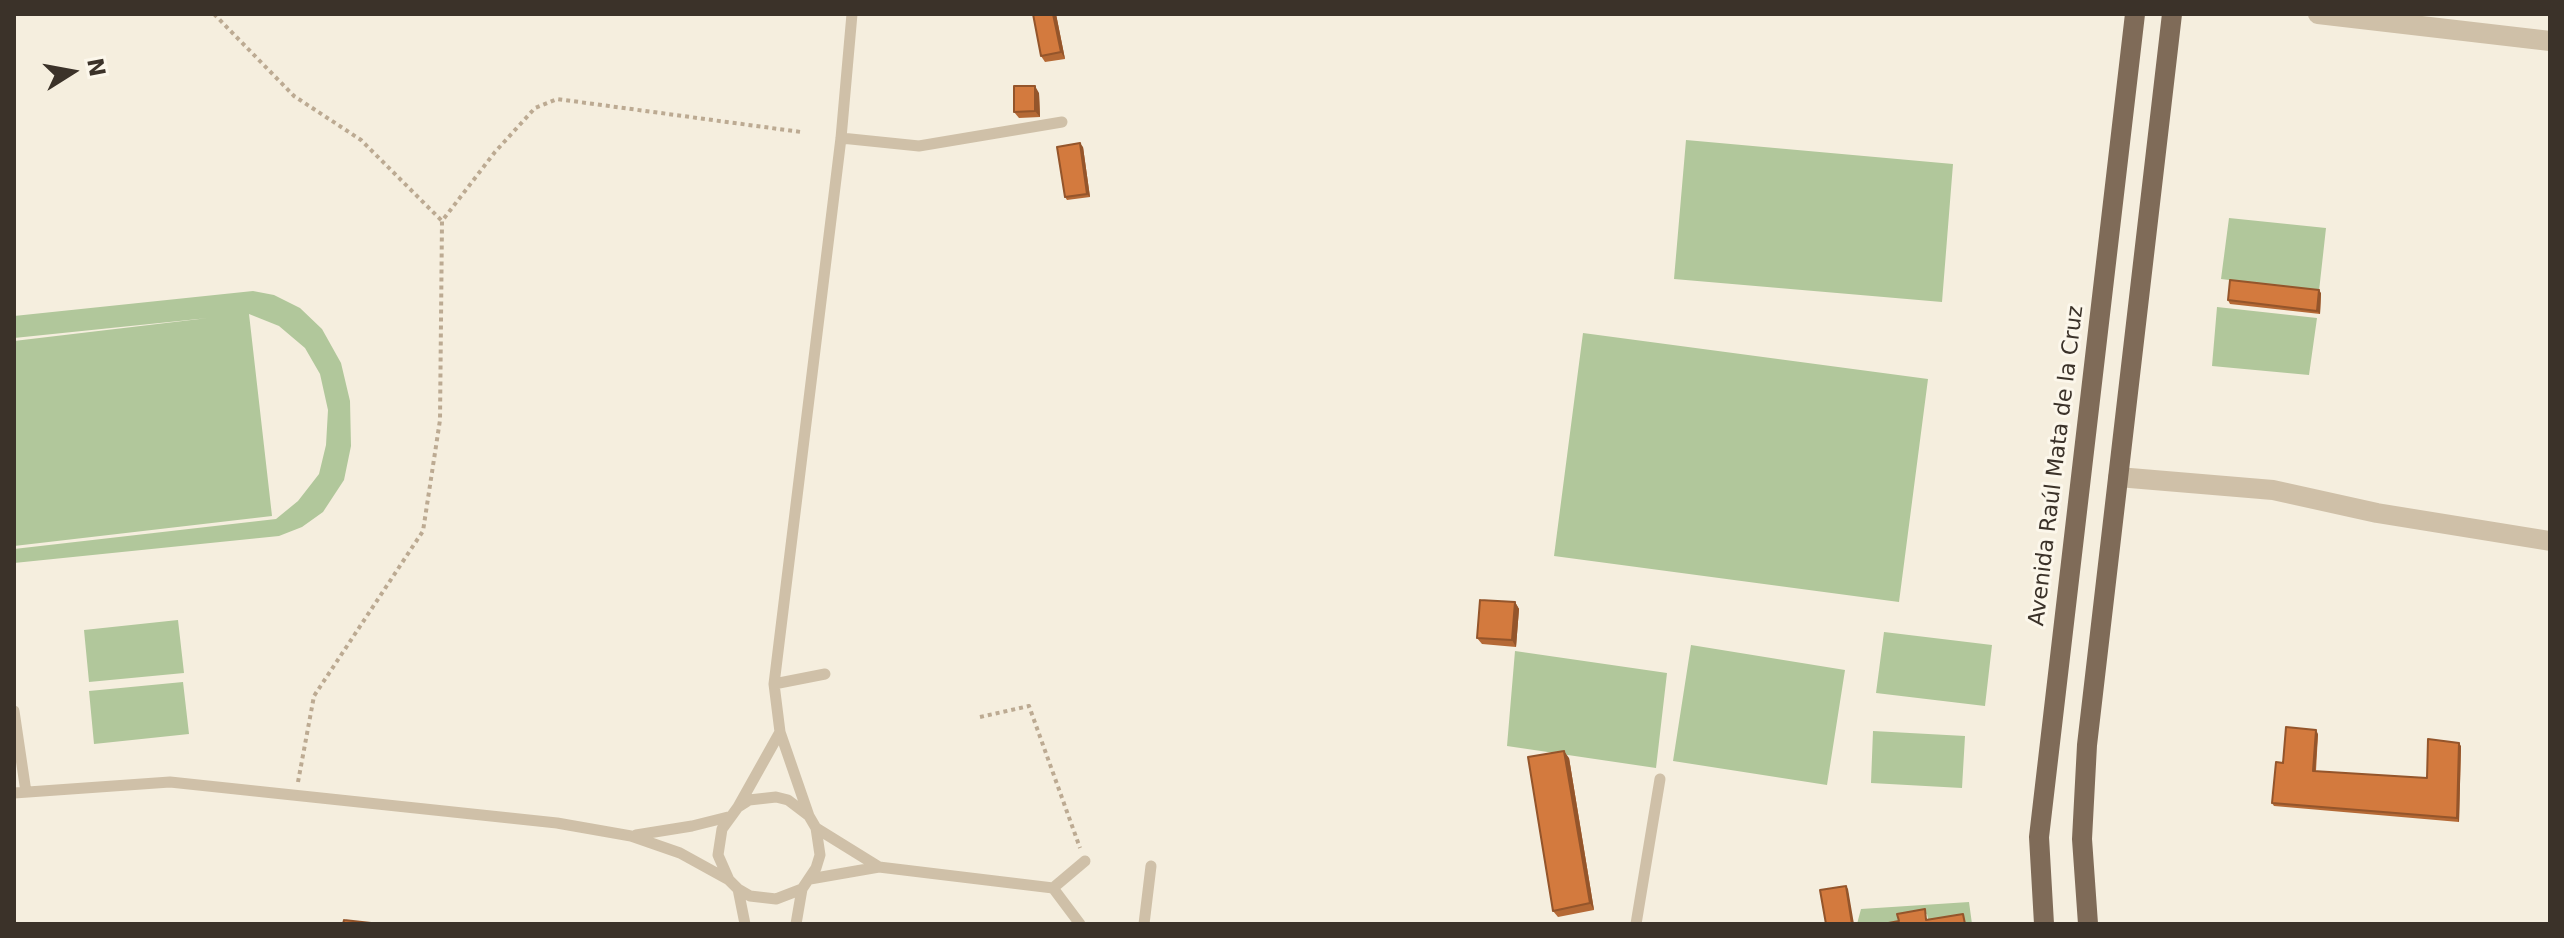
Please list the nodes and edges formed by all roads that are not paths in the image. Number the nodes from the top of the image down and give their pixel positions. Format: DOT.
graph roads {
  1 [pos="852,14"];
  2 [pos="2135,14"];
  3 [pos="2172,14"];
  4 [pos="2318,14"];
  5 [pos="2388,18"];
  6 [pos="2550,41"];
  7 [pos="1062,122"];
  8 [pos="841,138"];
  9 [pos="2118,477"];
  10 [pos="2550,541"];
  11 [pos="825,674"];
  12 [pos="774,684"];
  13 [pos="14,711"];
  14 [pos="780,732"];
  15 [pos="1660,779"];
  16 [pos="20,792"];
  17 [pos="738,807"];
  18 [pos="809,816"];
  19 [pos="728,817"];
  20 [pos="816,828"];
  21 [pos="631,836"];
  22 [pos="1085,861"];
  23 [pos="1151,866"];
  24 [pos="879,867"];
  25 [pos="729,880"];
  26 [pos="806,884"];
  27 [pos="1053,888"];
  28 [pos="738,889"];
  29 [pos="745,924"];
  30 [pos="796,924"];
  31 [pos="1080,924"];
  32 [pos="1144,924"];
  33 [pos="1636,924"];
  34 [pos="2044,924"];
  35 [pos="2088,924"];
  1 -- 8 [label="lane"];
  2 -- 34 [label="main road, Avenida Raúl Mata de la Cruz"];
  3 -- 9 [label="main road"];
  4 -- 5 [label="street"];
  5 -- 6 [label="street"];
  7 -- 8 [label="lane"];
  8 -- 12 [label="lane"];
  9 -- 10 [label="street"];
  9 -- 35 [label="main road"];
  11 -- 12 [label="lane"];
  12 -- 14 [label="lane"];
  13 -- 16 [label="lane"];
  14 -- 17 [label="lane"];
  14 -- 18 [label="lane"];
  15 -- 33 [label="lane"];
  16 -- 21 [label="lane"];
  17 -- 18 [label="lane"];
  17 -- 19 [label="lane"];
  18 -- 20 [label="lane"];
  19 -- 21 [label="lane"];
  19 -- 25 [label="lane"];
  20 -- 24 [label="lane"];
  20 -- 26 [label="lane"];
  21 -- 25 [label="lane"];
  22 -- 27 [label="lane"];
  23 -- 32 [label="lane"];
  24 -- 26 [label="lane"];
  24 -- 27 [label="lane"];
  25 -- 28 [label="lane"];
  26 -- 28 [label="lane"];
  26 -- 30 [label="lane"];
  27 -- 31 [label="lane"];
  28 -- 29 [label="lane"];
}
